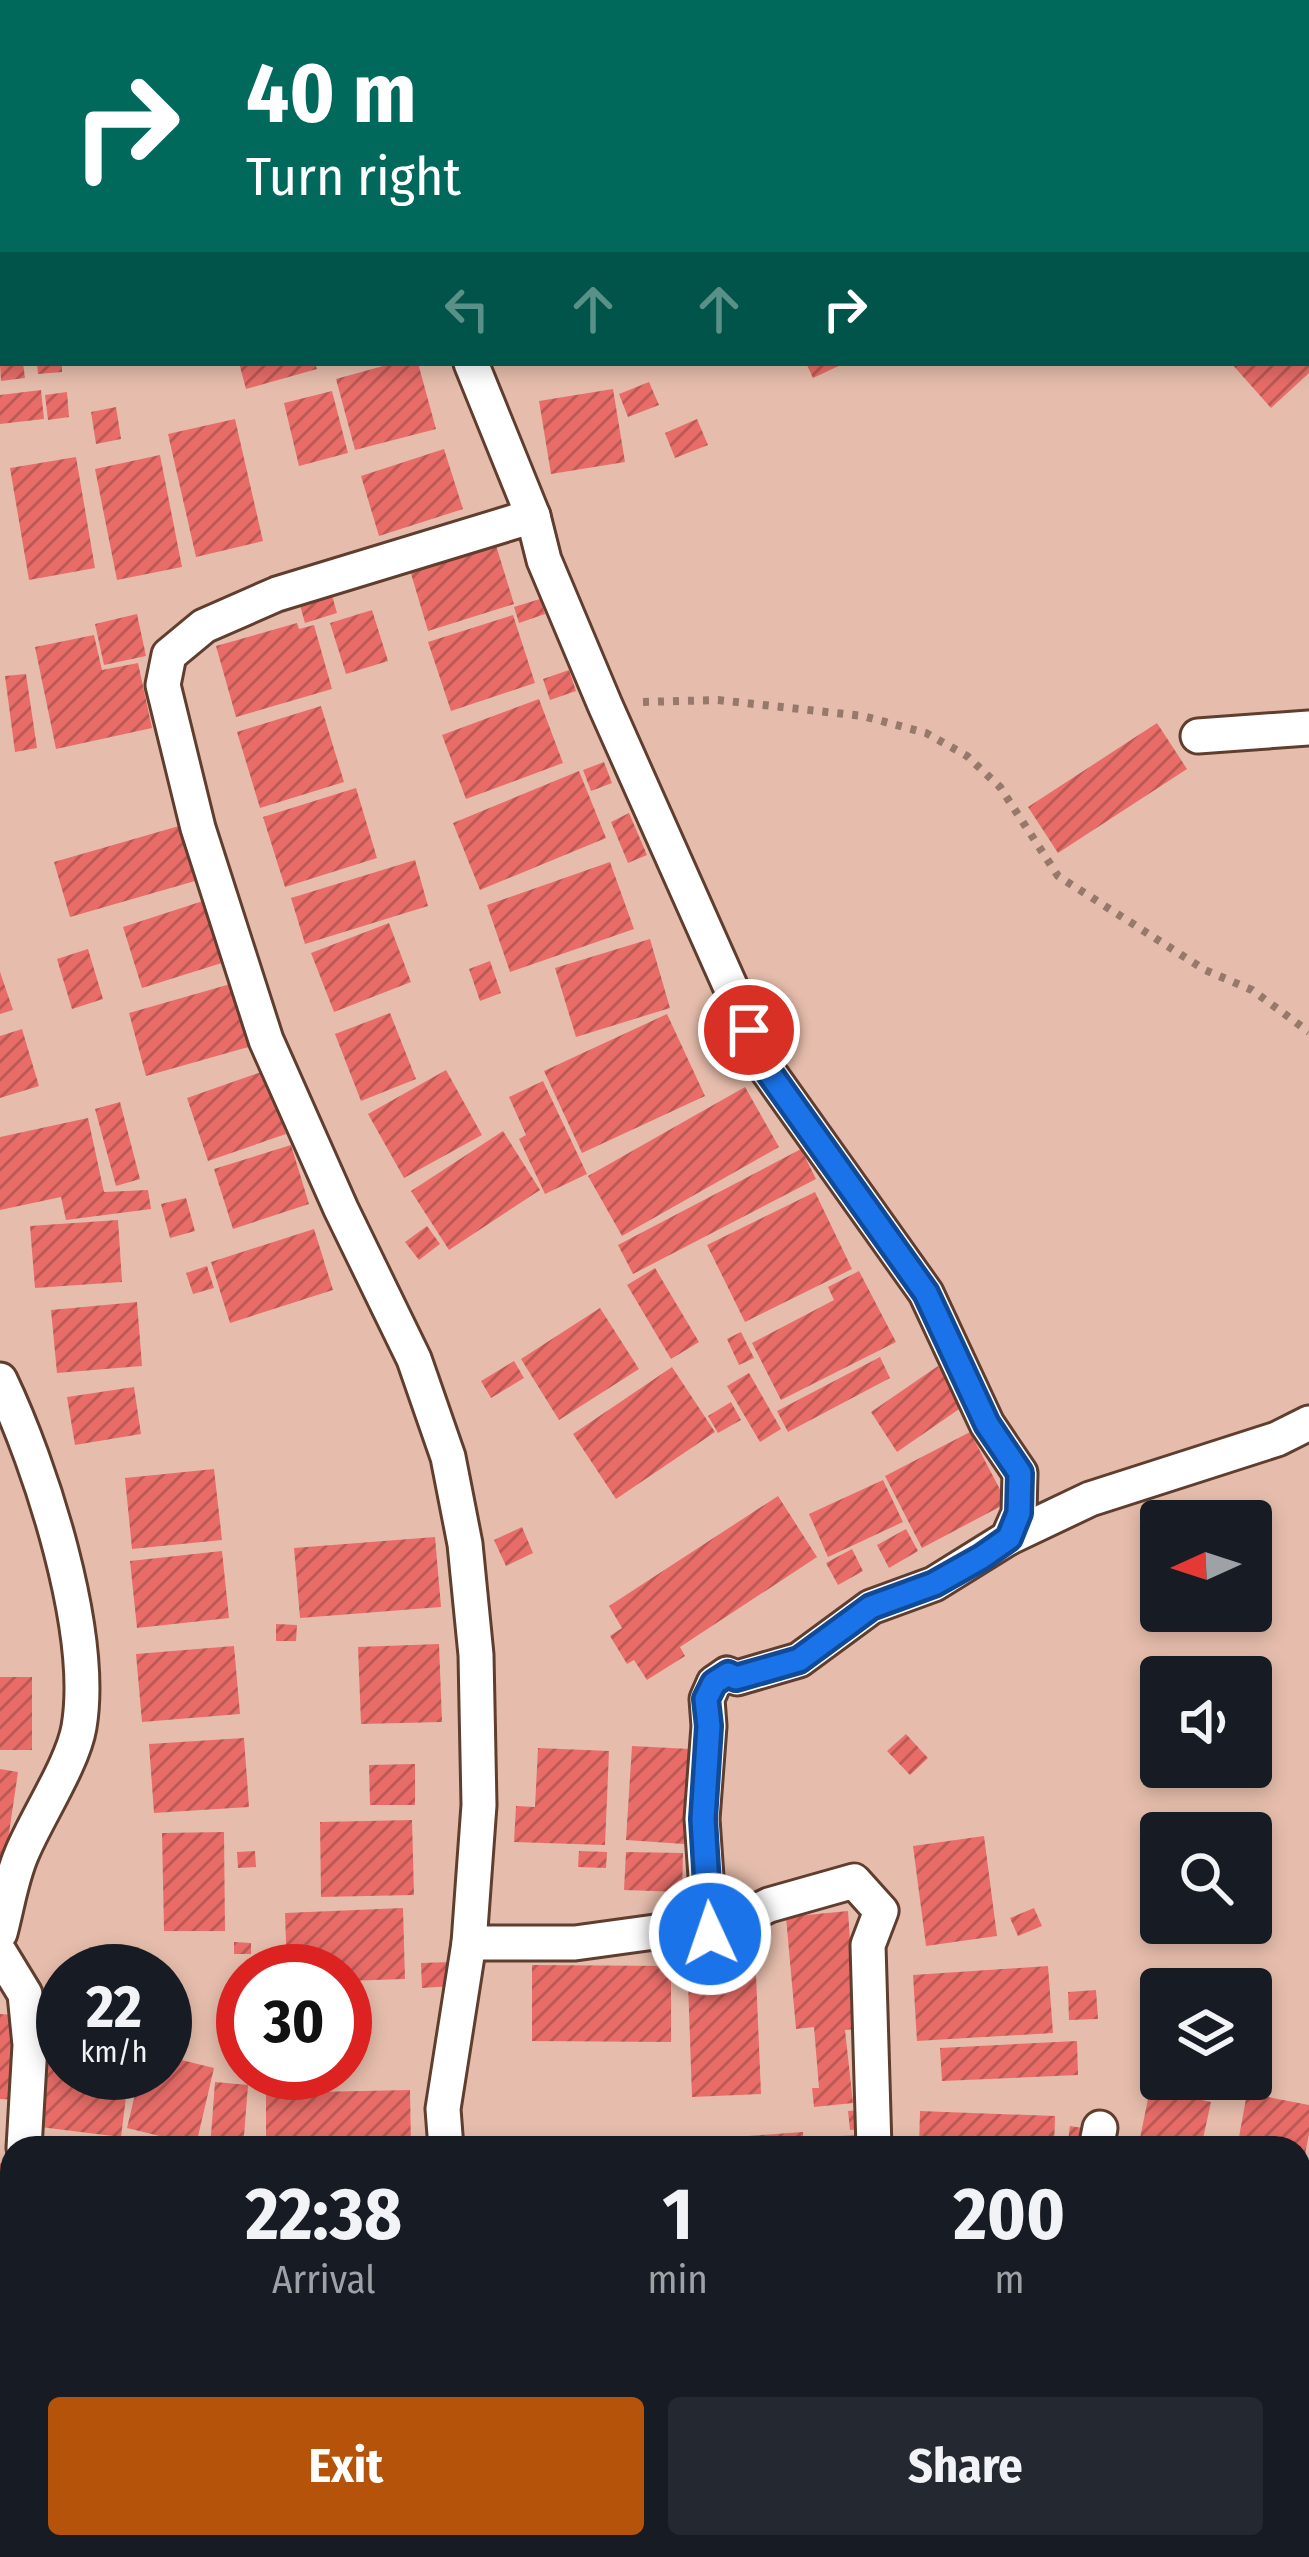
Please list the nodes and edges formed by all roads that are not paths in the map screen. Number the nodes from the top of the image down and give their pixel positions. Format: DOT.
graph roads {
  1 [pos="472,366"];
  2 [pos="533,516"];
  3 [pos="1309,728"];
  4 [pos="1198,736"];
  5 [pos="0,1380"];
  6 [pos="1309,1423"];
  7 [pos="1009,1538"];
  8 [pos="0,1933"];
  9 [pos="710,1934"];
  10 [pos="469,1942"];
  11 [pos="0,1953"];
  12 [pos="25,2136"];
  13 [pos="445,2136"];
  14 [pos="874,2136"];
  1 -- 2 [label="street"];
  2 -- 7 [label="street"];
  2 -- 10 [label="street"];
  3 -- 4 [label="street"];
  5 -- 8 [label="street"];
  6 -- 7 [label="street"];
  7 -- 9 [label="street"];
  9 -- 10 [label="street"];
  9 -- 14 [label="street"];
  10 -- 13 [label="street"];
  11 -- 12 [label="street"];
}
